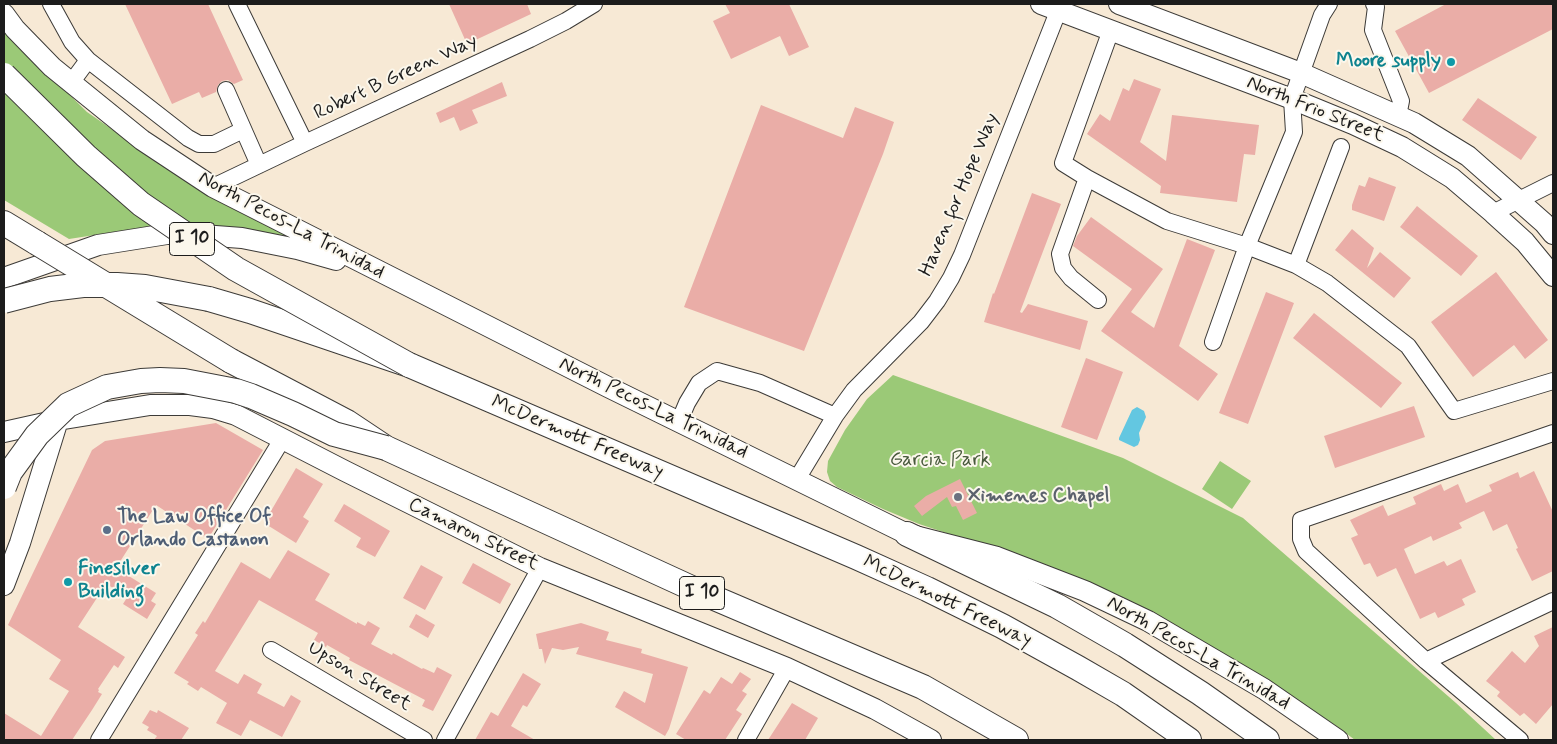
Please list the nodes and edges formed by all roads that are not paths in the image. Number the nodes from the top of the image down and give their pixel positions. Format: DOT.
graph roads {
  1 [pos="51,4"];
  2 [pos="237,4"];
  3 [pos="594,4"];
  4 [pos="1119,4"];
  5 [pos="1329,4"];
  6 [pos="1374,4"];
  7 [pos="1053,6"];
  8 [pos="4,14"];
  9 [pos="1111,30"];
  10 [pos="88,60"];
  11 [pos="1301,73"];
  12 [pos="4,75"];
  13 [pos="71,83"];
  14 [pos="226,90"];
  15 [pos="1292,99"];
  16 [pos="1398,116"];
  17 [pos="243,130"];
  18 [pos="305,143"];
  19 [pos="1341,146"];
  20 [pos="259,165"];
  21 [pos="1087,178"];
  22 [pos="1553,183"];
  23 [pos="213,187"];
  24 [pos="1518,200"];
  25 [pos="1493,213"];
  26 [pos="4,223"];
  27 [pos="1553,234"];
  28 [pos="1247,246"];
  29 [pos="1296,265"];
  30 [pos="1553,276"];
  31 [pos="4,278"];
  32 [pos="392,279"];
  33 [pos="1098,300"];
  34 [pos="4,301"];
  35 [pos="1213,342"];
  36 [pos="409,365"];
  37 [pos="1553,381"];
  38 [pos="835,416"];
  39 [pos="58,420"];
  40 [pos="679,422"];
  41 [pos="4,432"];
  42 [pos="1553,433"];
  43 [pos="283,438"];
  44 [pos="386,448"];
  45 [pos="797,479"];
  46 [pos="4,487"];
  47 [pos="907,534"];
  48 [pos="540,568"];
  49 [pos="4,585"];
  50 [pos="1553,601"];
  51 [pos="271,650"];
  52 [pos="1426,661"];
  53 [pos="787,668"];
  54 [pos="99,740"];
  55 [pos="424,740"];
  56 [pos="444,740"];
  57 [pos="746,740"];
  58 [pos="931,740"];
  59 [pos="1016,740"];
  60 [pos="1188,740"];
  61 [pos="1267,740"];
  62 [pos="1338,740"];
  63 [pos="1520,740"];
  1 -- 10 [label="street"];
  2 -- 18 [label="street"];
  3 -- 18 [label="street, Robert B Green Way"];
  4 -- 11 [label="main road, North Frio Street"];
  5 -- 11 [label="street"];
  6 -- 16 [label="street"];
  7 -- 9 [label="main road, North Frio Street"];
  7 -- 38 [label="street, Haven for Hope Way"];
  8 -- 13 [label="main road, North Pecos-La Trinidad"];
  9 -- 15 [label="main road, North Frio Street"];
  9 -- 21 [label="street"];
  10 -- 13 [label="street"];
  10 -- 17 [label="street"];
  11 -- 15 [label="street"];
  11 -- 16 [label="main road, North Frio Street"];
  12 -- 36 [label="highway, McDermott Freeway / I 10, bridge"];
  13 -- 23 [label="main road, North Pecos-La Trinidad"];
  14 -- 17 [label="street"];
  15 -- 25 [label="main road, North Frio Street"];
  15 -- 28 [label="street"];
  16 -- 24 [label="main road, North Frio Street"];
  17 -- 20 [label="street"];
  18 -- 20 [label="street, Robert B Green Way"];
  19 -- 29 [label="street"];
  20 -- 23 [label="street, Robert B Green Way"];
  21 -- 28 [label="street"];
  21 -- 33 [label="street"];
  22 -- 24 [label="street"];
  23 -- 32 [label="main road, North Pecos-La Trinidad"];
  24 -- 25 [label="street"];
  24 -- 27 [label="main road, North Frio Street"];
  25 -- 30 [label="main road, North Frio Street"];
  26 -- 44 [label="highway, I 10, bridge"];
  28 -- 29 [label="street"];
  28 -- 35 [label="street"];
  29 -- 37 [label="street"];
  31 -- 32 [label="main road"];
  32 -- 40 [label="main road, North Pecos-La Trinidad"];
  34 -- 36 [label="highway, bridge"];
  36 -- 60 [label="highway, McDermott Freeway / I 10"];
  38 -- 40 [label="street"];
  38 -- 45 [label="street, Haven for Hope Way"];
  39 -- 41 [label="main road, Camaron Street"];
  39 -- 43 [label="main road, Camaron Street"];
  39 -- 49 [label="main road"];
  40 -- 45 [label="main road, North Pecos-La Trinidad"];
  42 -- 52 [label="street"];
  43 -- 48 [label="main road, Camaron Street"];
  43 -- 54 [label="street"];
  44 -- 46 [label="highway, bridge"];
  44 -- 59 [label="highway, I 10"];
  45 -- 47 [label="main road, North Pecos-La Trinidad"];
  47 -- 61 [label="highway"];
  47 -- 62 [label="main road, North Pecos-La Trinidad"];
  48 -- 53 [label="main road, Camaron Street"];
  48 -- 56 [label="street"];
  50 -- 52 [label="street"];
  51 -- 55 [label="street, Upson Street"];
  52 -- 63 [label="street"];
  53 -- 57 [label="street"];
  53 -- 58 [label="main road, Camaron Street"];
}
